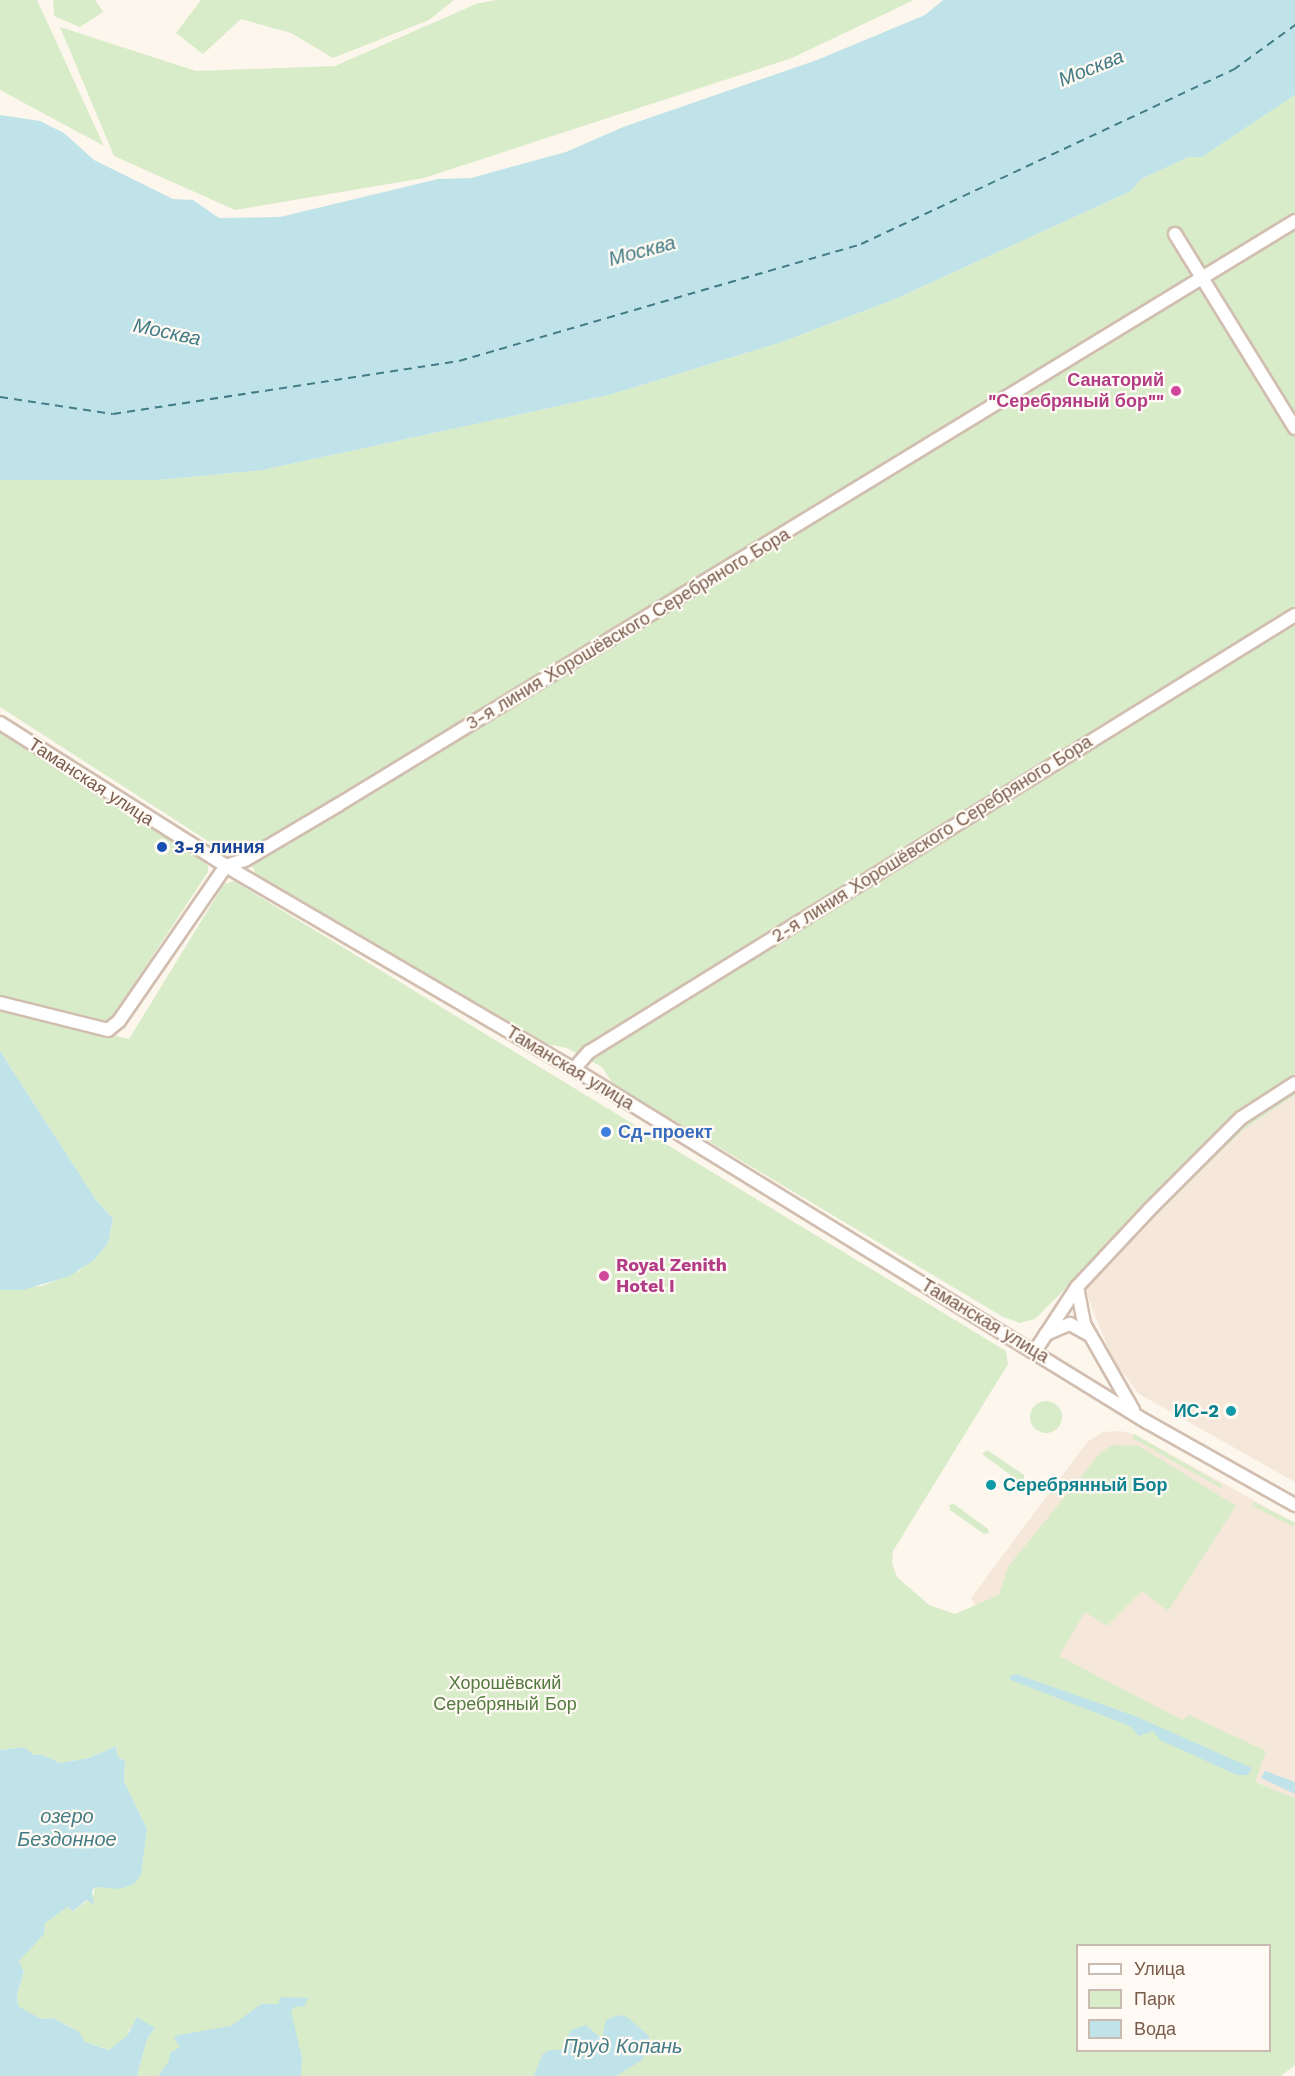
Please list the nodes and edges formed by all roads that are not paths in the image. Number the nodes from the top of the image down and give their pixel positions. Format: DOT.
graph roads {
  1 [pos="1295,221"];
  2 [pos="1175,234"];
  3 [pos="1203,280"];
  4 [pos="1295,428"];
  5 [pos="1295,615"];
  6 [pos="0,723"];
  7 [pos="226,866"];
  8 [pos="0,1002"];
  9 [pos="574,1069"];
  10 [pos="1295,1083"];
  11 [pos="1077,1287"];
  12 [pos="1089,1335"];
  13 [pos="1044,1336"];
  14 [pos="1035,1351"];
  15 [pos="1116,1385"];
  16 [pos="1100,1393"];
  17 [pos="1147,1422"];
  18 [pos="1295,1505"];
  1 -- 3 [label="street, 3-я линия Хорошёвского Серебряного Бора"];
  2 -- 3 [label="street"];
  3 -- 4 [label="street"];
  3 -- 7 [label="street, 3-я линия Хорошёвского Серебряного Бора"];
  5 -- 9 [label="street, 2-я линия Хорошёвского Серебряного Бора"];
  6 -- 7 [label="street, Таманская улица"];
  7 -- 8 [label="street"];
  7 -- 9 [label="street, Таманская улица"];
  9 -- 14 [label="street, Таманская улица"];
  10 -- 11 [label="street"];
  11 -- 12 [label="street"];
  11 -- 13 [label="street"];
  12 -- 13 [label="street"];
  12 -- 15 [label="street"];
  13 -- 14 [label="street"];
  14 -- 16 [label="street, Таманская улица"];
  15 -- 16 [label="street"];
  15 -- 17 [label="street"];
  16 -- 17 [label="street, Таманская улица"];
  17 -- 18 [label="street, Таманская улица"];
}
